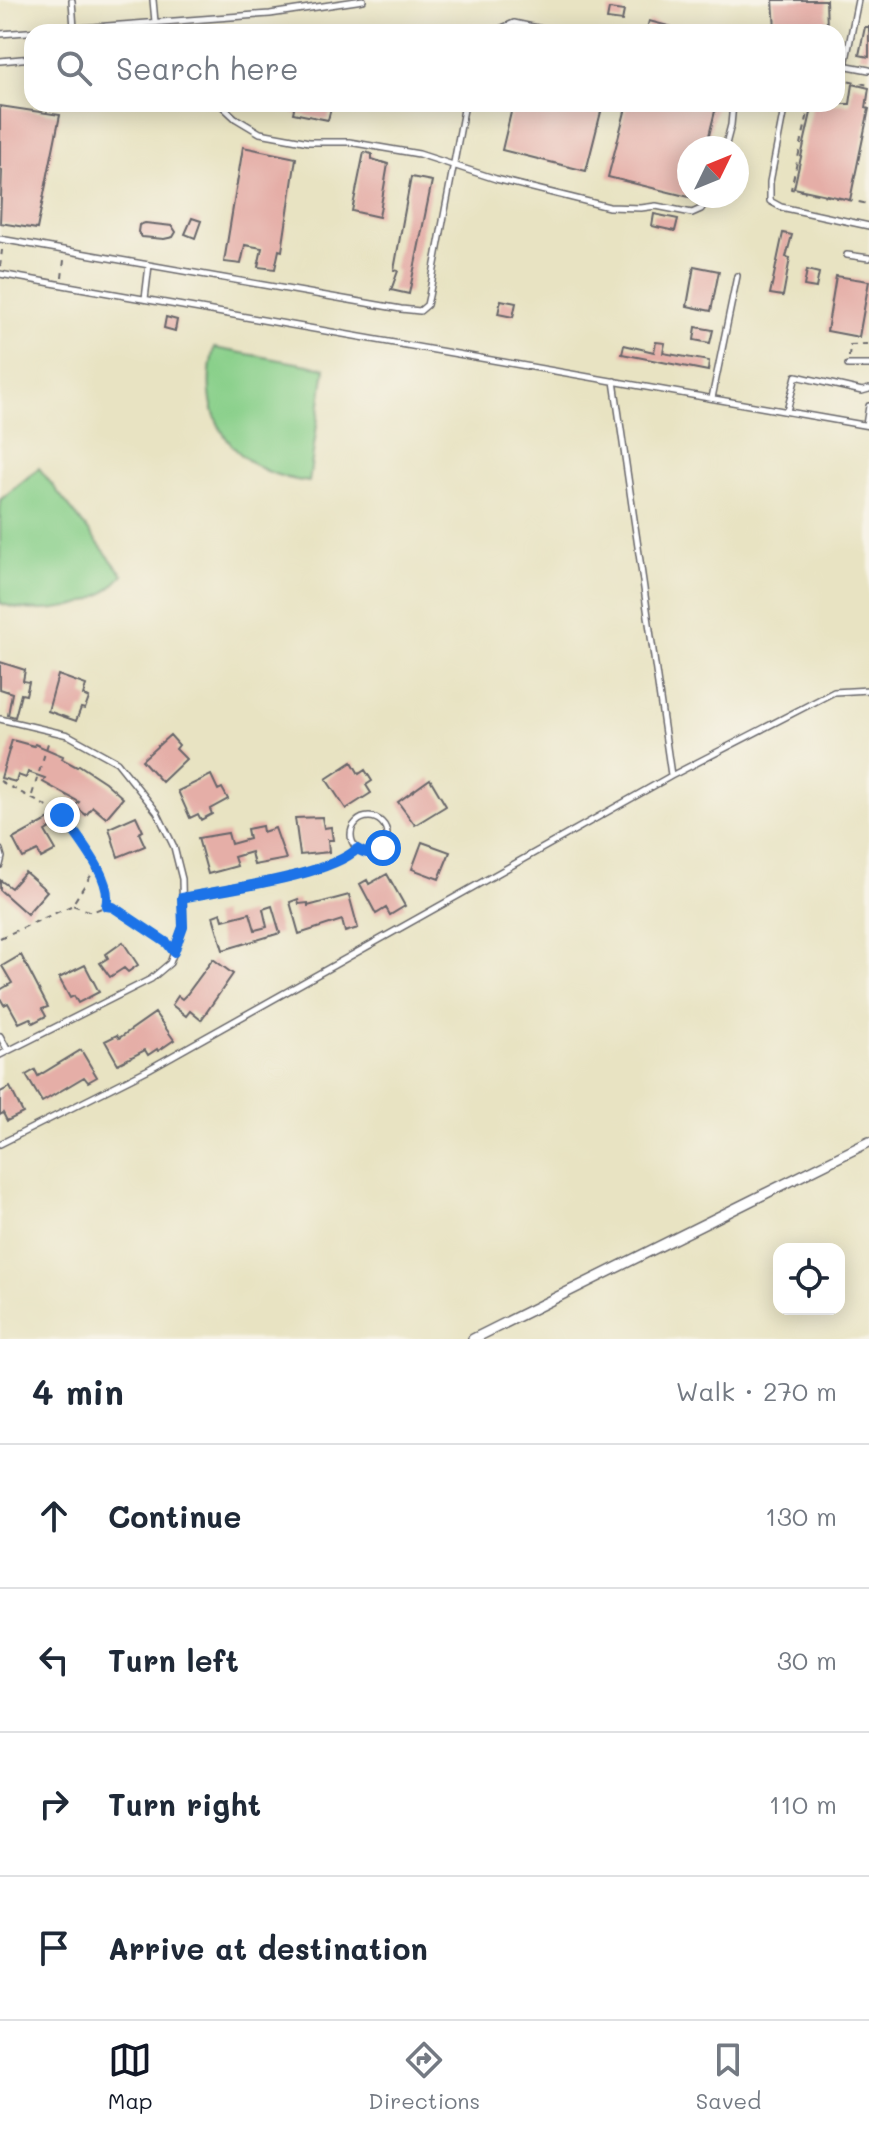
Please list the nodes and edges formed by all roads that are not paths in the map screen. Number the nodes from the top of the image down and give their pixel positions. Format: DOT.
graph roads {
  1 [pos="153,0"];
  2 [pos="363,0"];
  3 [pos="858,0"];
  4 [pos="72,1"];
  5 [pos="346,2"];
  6 [pos="155,22"];
  7 [pos="74,24"];
  8 [pos="128,24"];
  9 [pos="24,32"];
  10 [pos="0,34"];
  11 [pos="24,59"];
  12 [pos="0,61"];
  13 [pos="845,65"];
  14 [pos="869,70"];
  15 [pos="229,112"];
  16 [pos="463,112"];
  17 [pos="732,112"];
  18 [pos="783,112"];
  19 [pos="728,136"];
  20 [pos="453,166"];
  21 [pos="702,208"];
  22 [pos="869,226"];
  23 [pos="0,239"];
  24 [pos="847,255"];
  25 [pos="869,258"];
  26 [pos="149,265"];
  27 [pos="0,272"];
  28 [pos="737,276"];
  29 [pos="145,299"];
  30 [pos="848,365"];
  31 [pos="869,365"];
  32 [pos="614,381"];
  33 [pos="869,389"];
  34 [pos="712,398"];
  35 [pos="869,406"];
  36 [pos="787,411"];
  37 [pos="868,425"];
  38 [pos="869,690"];
  39 [pos="0,719"];
  40 [pos="671,776"];
  41 [pos="357,849"];
  42 [pos="0,850"];
  43 [pos="0,865"];
  44 [pos="182,898"];
  45 [pos="0,1036"];
  46 [pos="8,1051"];
  47 [pos="0,1055"];
  48 [pos="869,1142"];
  49 [pos="0,1144"];
  50 [pos="473,1339"];
  1 -- 6 [label="lane"];
  2 -- 5 [label="lane"];
  3 -- 13 [label="lane"];
  4 -- 7 [label="lane"];
  5 -- 6 [label="lane"];
  6 -- 8 [label="lane"];
  9 -- 10 [label="lane"];
  11 -- 12 [label="lane"];
  13 -- 14 [label="lane"];
  15 -- 20 [label="lane"];
  16 -- 20 [label="lane"];
  17 -- 19 [label="lane"];
  18 -- 22 [label="lane"];
  20 -- 21 [label="lane"];
  20 -- 26 [label="lane"];
  23 -- 26 [label="lane"];
  24 -- 25 [label="lane"];
  26 -- 29 [label="lane"];
  27 -- 29 [label="lane"];
  28 -- 34 [label="lane"];
  29 -- 32 [label="lane"];
  30 -- 31 [label="lane"];
  32 -- 34 [label="lane"];
  32 -- 40 [label="lane"];
  33 -- 36 [label="lane"];
  34 -- 36 [label="lane"];
  35 -- 37 [label="lane"];
  36 -- 37 [label="lane"];
  38 -- 40 [label="lane"];
  39 -- 44 [label="lane"];
  40 -- 49 [label="lane"];
  41 -- 41 [label="lane"];
  41 -- 44 [label="lane"];
  42 -- 43 [label="lane"];
  44 -- 46 [label="lane"];
  45 -- 46 [label="lane"];
  46 -- 47 [label="lane"];
  48 -- 50 [label="street"];
}
